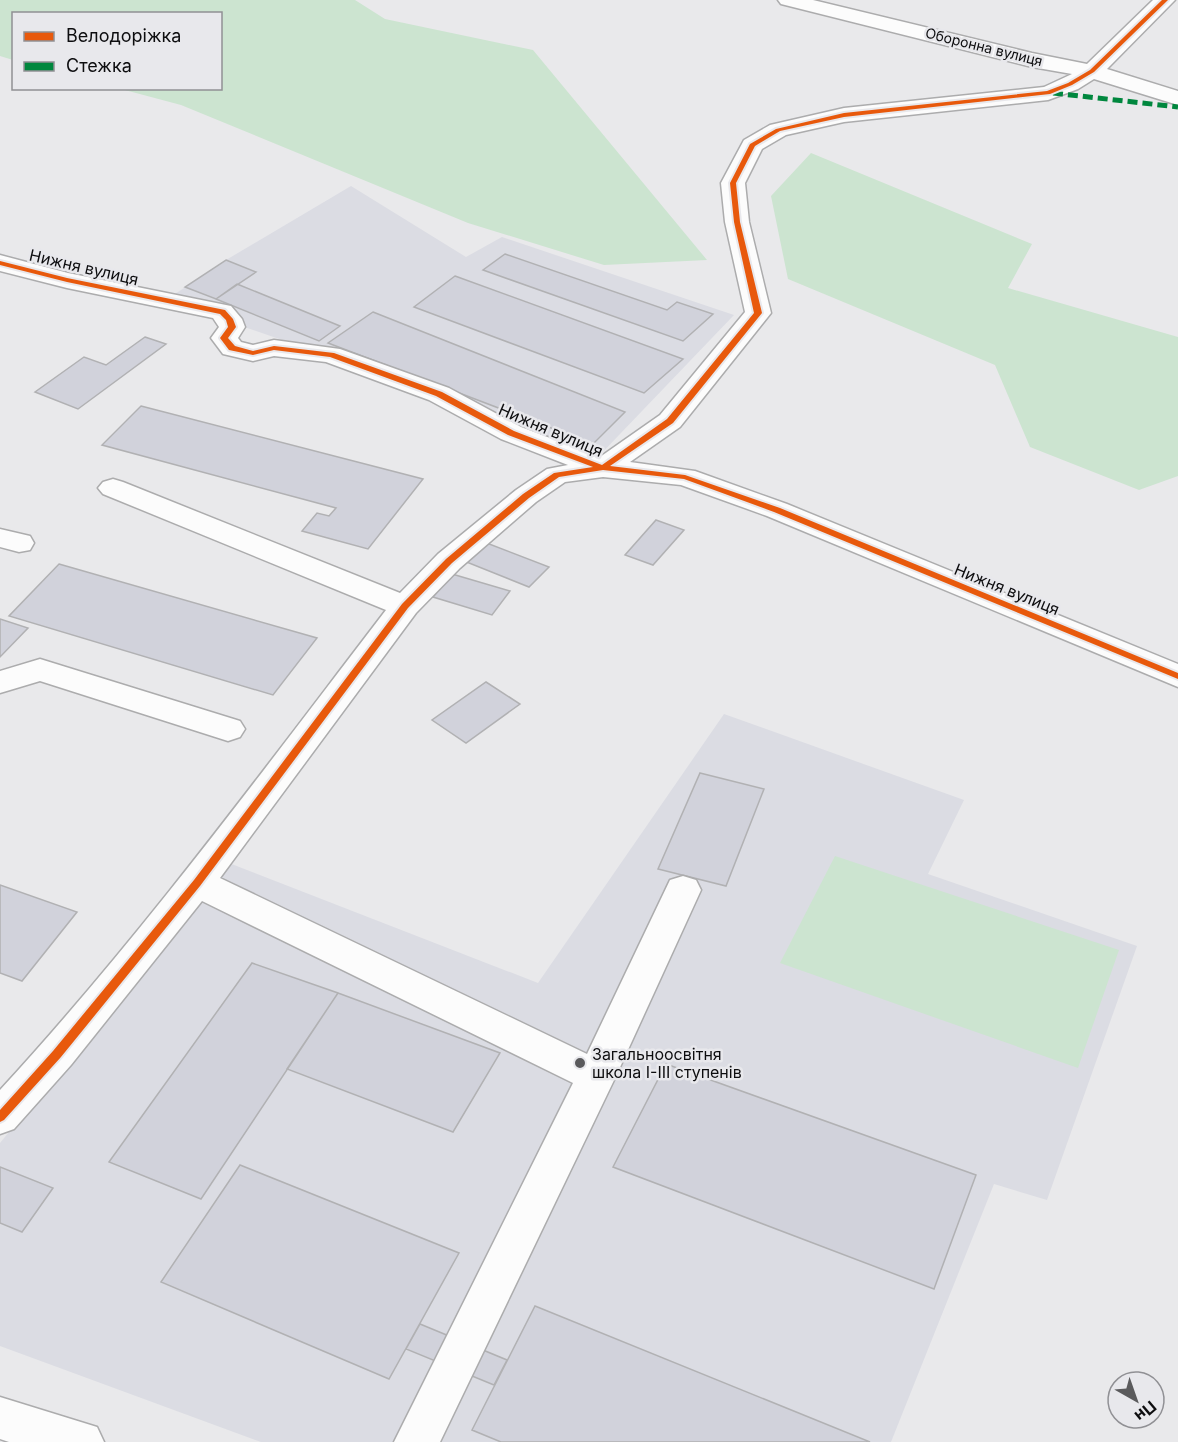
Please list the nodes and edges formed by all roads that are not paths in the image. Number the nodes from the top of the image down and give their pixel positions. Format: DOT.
graph roads {
  1 [pos="788,0"];
  2 [pos="1165,0"];
  3 [pos="1092,71"];
  4 [pos="1178,98"];
  5 [pos="0,263"];
  6 [pos="603,468"];
  7 [pos="113,488"];
  8 [pos="405,606"];
  9 [pos="1178,676"];
  10 [pos="0,682"];
  11 [pos="228,729"];
  12 [pos="197,883"];
  13 [pos="683,890"];
  14 [pos="596,1076"];
  15 [pos="0,1117"];
  16 [pos="0,1418"];
  17 [pos="81,1442"];
  18 [pos="417,1442"];
  1 -- 3 [label="street, Оборонна вулиця"];
  2 -- 3 [label="street"];
  3 -- 4 [label="street, Оборонна вулиця"];
  3 -- 6 [label="street"];
  5 -- 6 [label="street, Нижня вулиця"];
  6 -- 8 [label="street"];
  6 -- 9 [label="street, Нижня вулиця"];
  7 -- 8 [label="street"];
  8 -- 12 [label="street"];
  10 -- 11 [label="street"];
  12 -- 14 [label="street"];
  12 -- 15 [label="street"];
  13 -- 14 [label="street"];
  14 -- 18 [label="street"];
  16 -- 17 [label="street"];
}
